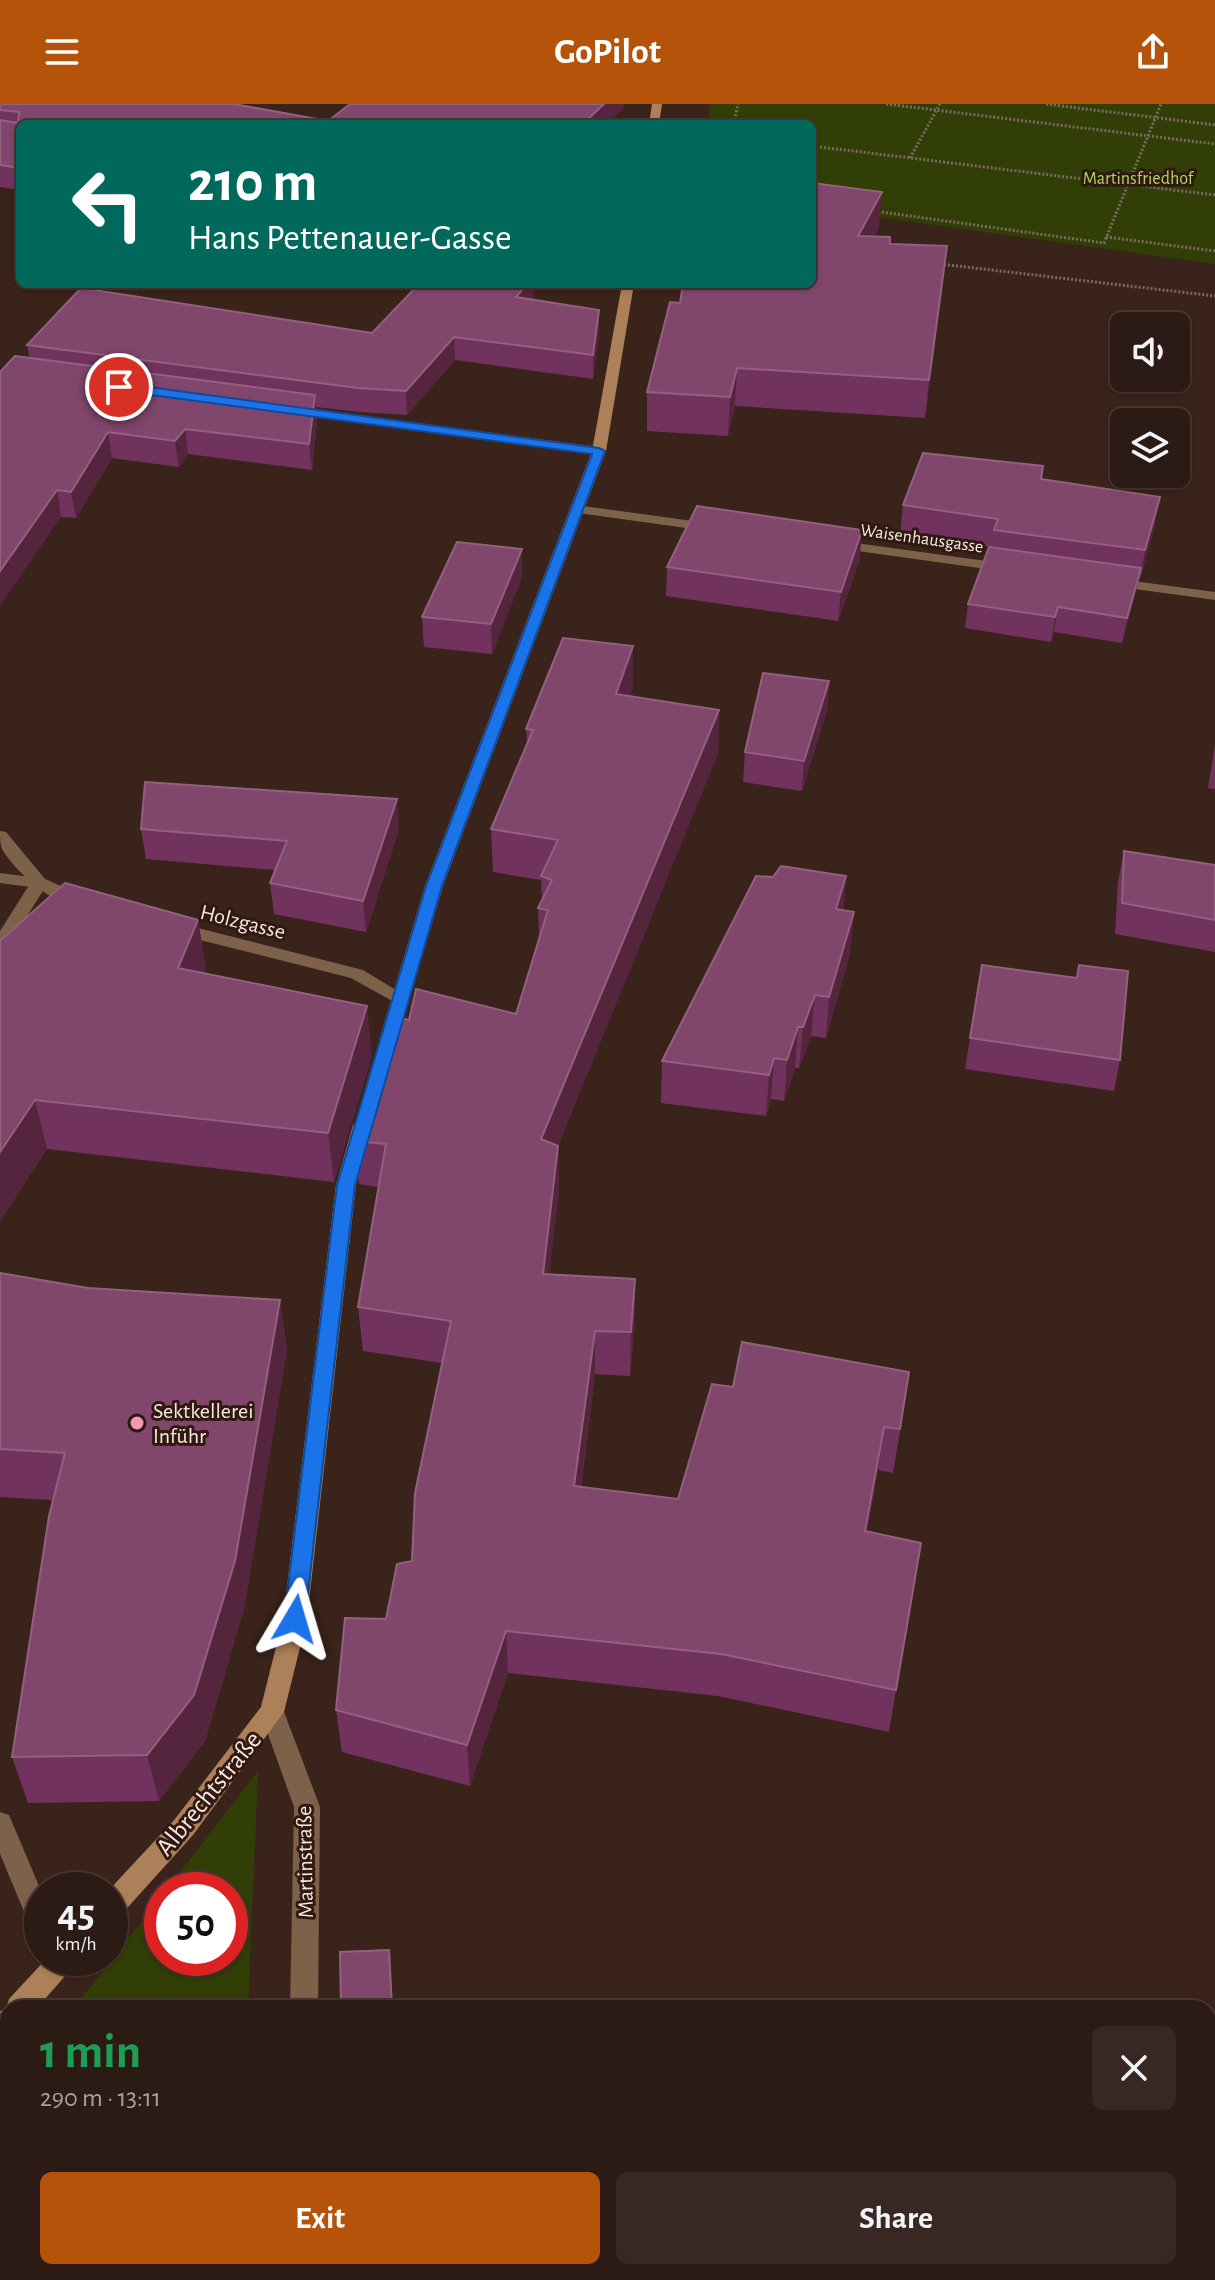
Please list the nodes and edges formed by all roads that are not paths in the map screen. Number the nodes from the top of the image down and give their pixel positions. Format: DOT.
graph roads {
  1 [pos="627,288"];
  2 [pos="275,408"];
  3 [pos="599,451"];
  4 [pos="576,509"];
  5 [pos="726,529"];
  6 [pos="821,542"];
  7 [pos="1026,570"];
  8 [pos="1089,579"];
  9 [pos="1215,596"];
  10 [pos="0,836"];
  11 [pos="0,878"];
  12 [pos="39,883"];
  13 [pos="102,910"];
  14 [pos="163,926"];
  15 [pos="0,945"];
  16 [pos="400,998"];
  17 [pos="383,1055"];
  18 [pos="371,1098"];
  19 [pos="272,1712"];
  20 [pos="0,1823"];
  21 [pos="24,1881"];
  22 [pos="128,1888"];
  23 [pos="46,1976"];
  24 [pos="26,2000"];
  25 [pos="304,2000"];
  1 -- 3 [label="main road"];
  2 -- 3 [label="street"];
  3 -- 4 [label="main road"];
  4 -- 5 [label="street"];
  4 -- 16 [label="main road"];
  6 -- 7 [label="street, Waisenhausgasse"];
  8 -- 9 [label="street"];
  10 -- 12 [label="street"];
  11 -- 12 [label="street"];
  12 -- 13 [label="street"];
  12 -- 15 [label="street"];
  14 -- 16 [label="street, Holzgasse"];
  16 -- 17 [label="main road"];
  18 -- 19 [label="main road"];
  19 -- 22 [label="main road, Albrechtstraße"];
  19 -- 25 [label="street, Martinstraße"];
  20 -- 21 [label="street"];
  23 -- 24 [label="main road"];
}
